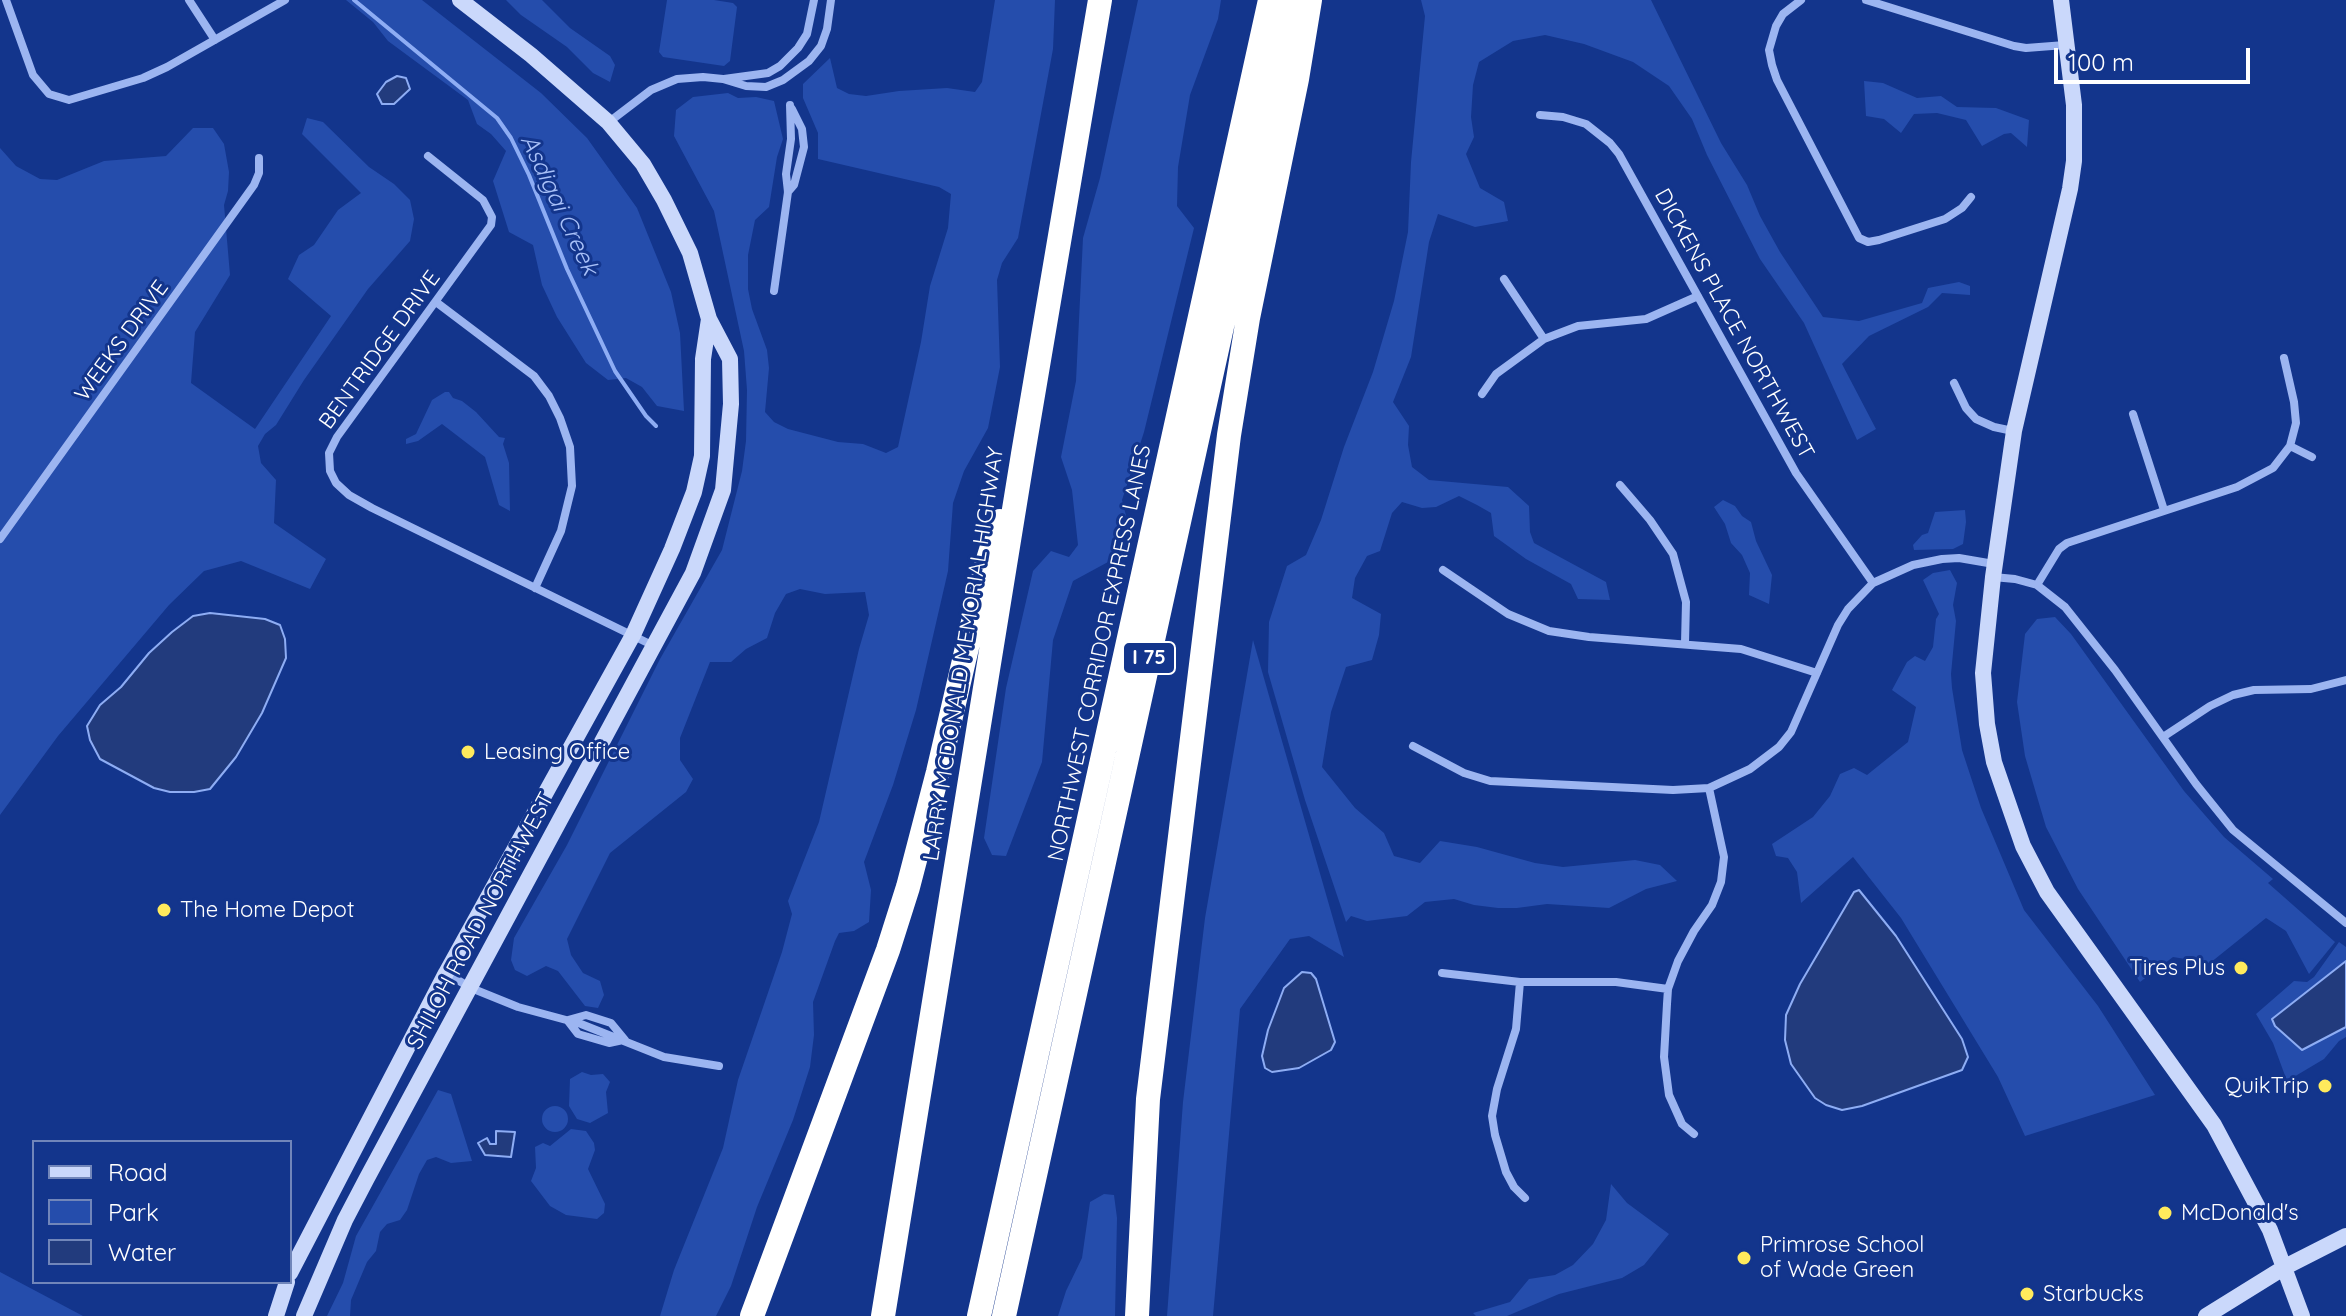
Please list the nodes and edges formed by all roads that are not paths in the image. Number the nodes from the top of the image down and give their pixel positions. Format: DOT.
graph roads {
  1 [pos="6,0"];
  2 [pos="189,0"];
  3 [pos="285,0"];
  4 [pos="460,0"];
  5 [pos="814,0"];
  6 [pos="831,0"];
  7 [pos="1100,0"];
  8 [pos="1270,0"];
  9 [pos="1294,0"];
  10 [pos="1310,0"];
  11 [pos="1866,0"];
  12 [pos="2061,0"];
  13 [pos="1794,2"];
  14 [pos="215,40"];
  15 [pos="2065,45"];
  16 [pos="723,79"];
  17 [pos="1540,115"];
  18 [pos="608,122"];
  19 [pos="428,156"];
  20 [pos="259,158"];
  21 [pos="788,192"];
  22 [pos="1971,197"];
  23 [pos="1504,279"];
  24 [pos="774,291"];
  25 [pos="1698,296"];
  26 [pos="436,302"];
  27 [pos="709,319"];
  28 [pos="1544,339"];
  29 [pos="2284,358"];
  30 [pos="1954,383"];
  31 [pos="1482,394"];
  32 [pos="2133,414"];
  33 [pos="2014,431"];
  34 [pos="2290,446"];
  35 [pos="1023,454"];
  36 [pos="2312,457"];
  37 [pos="1620,485"];
  38 [pos="2164,510"];
  39 [pos="0,539"];
  40 [pos="1443,570"];
  41 [pos="1994,571"];
  42 [pos="1873,583"];
  43 [pos="2037,585"];
  44 [pos="535,588"];
  45 [pos="633,635"];
  46 [pos="1685,643"];
  47 [pos="655,646"];
  48 [pos="1817,673"];
  49 [pos="2346,680"];
  50 [pos="2163,737"];
  51 [pos="1413,746"];
  52 [pos="1709,788"];
  53 [pos="2346,923"];
  54 [pos="446,973"];
  55 [pos="1442,973"];
  56 [pos="1520,982"];
  57 [pos="471,988"];
  58 [pos="1668,989"];
  59 [pos="568,1021"];
  60 [pos="625,1040"];
  61 [pos="719,1066"];
  62 [pos="1694,1134"];
  63 [pos="1525,1198"];
  64 [pos="2346,1236"];
  65 [pos="2285,1267"];
  66 [pos="292,1269"];
  67 [pos="285,1288"];
  68 [pos="264,1316"];
  69 [pos="276,1316"];
  70 [pos="304,1316"];
  71 [pos="752,1316"];
  72 [pos="883,1316"];
  73 [pos="979,1316"];
  74 [pos="1004,1316"];
  75 [pos="1137,1316"];
  76 [pos="2206,1316"];
  77 [pos="2302,1316"];
  1 -- 14 [label="street"];
  2 -- 14 [label="street"];
  3 -- 14 [label="street"];
  4 -- 18 [label="street, SHILOH ROAD NORTHWEST"];
  5 -- 16 [label="street"];
  6 -- 16 [label="street"];
  7 -- 35 [label="highway, LARRY MCDONALD MEMORIAL HIGHWAY"];
  8 -- 73 [label="highway, NORTHWEST CORRIDOR EXPRESS LANES"];
  9 -- 74 [label="highway, I 75"];
  10 -- 75 [label="highway"];
  11 -- 15 [label="street"];
  12 -- 15 [label="street"];
  13 -- 22 [label="street"];
  15 -- 33 [label="street"];
  16 -- 18 [label="street"];
  17 -- 25 [label="street, DICKENS PLACE NORTHWEST"];
  18 -- 27 [label="street, SHILOH ROAD NORTHWEST"];
  19 -- 26 [label="street, BENTRIDGE DRIVE"];
  20 -- 39 [label="street, WEEKS DRIVE"];
  21 -- 21 [label="street"];
  21 -- 24 [label="street"];
  23 -- 28 [label="street"];
  25 -- 28 [label="street"];
  25 -- 42 [label="street, DICKENS PLACE NORTHWEST"];
  26 -- 44 [label="street"];
  26 -- 44 [label="street, BENTRIDGE DRIVE"];
  27 -- 45 [label="street, SHILOH ROAD NORTHWEST"];
  27 -- 47 [label="street, SHILOH ROAD NORTHWEST"];
  28 -- 31 [label="street"];
  29 -- 34 [label="street"];
  30 -- 33 [label="street"];
  32 -- 38 [label="street"];
  33 -- 41 [label="street"];
  34 -- 36 [label="street"];
  34 -- 38 [label="street"];
  35 -- 71 [label="highway"];
  35 -- 72 [label="highway, LARRY MCDONALD MEMORIAL HIGHWAY"];
  37 -- 46 [label="street"];
  38 -- 43 [label="street"];
  40 -- 46 [label="street"];
  41 -- 42 [label="street"];
  41 -- 43 [label="street"];
  41 -- 65 [label="street"];
  42 -- 48 [label="street"];
  43 -- 50 [label="street"];
  44 -- 45 [label="street, BENTRIDGE DRIVE"];
  45 -- 47 [label="street, BENTRIDGE DRIVE"];
  45 -- 54 [label="street, SHILOH ROAD NORTHWEST"];
  46 -- 48 [label="street"];
  47 -- 57 [label="street, SHILOH ROAD NORTHWEST"];
  48 -- 52 [label="street"];
  49 -- 50 [label="street"];
  50 -- 53 [label="street"];
  51 -- 52 [label="street"];
  52 -- 58 [label="street"];
  54 -- 57 [label="street"];
  54 -- 66 [label="street, SHILOH ROAD NORTHWEST"];
  55 -- 56 [label="street"];
  56 -- 58 [label="street"];
  56 -- 63 [label="street"];
  57 -- 59 [label="street"];
  57 -- 70 [label="street, SHILOH ROAD NORTHWEST"];
  58 -- 62 [label="street"];
  59 -- 60 [label="street"];
  59 -- 60 [label="street"];
  60 -- 61 [label="street"];
  64 -- 65 [label="street"];
  65 -- 76 [label="street"];
  65 -- 77 [label="street"];
  67 -- 68 [label="street"];
  67 -- 69 [label="street"];
}
